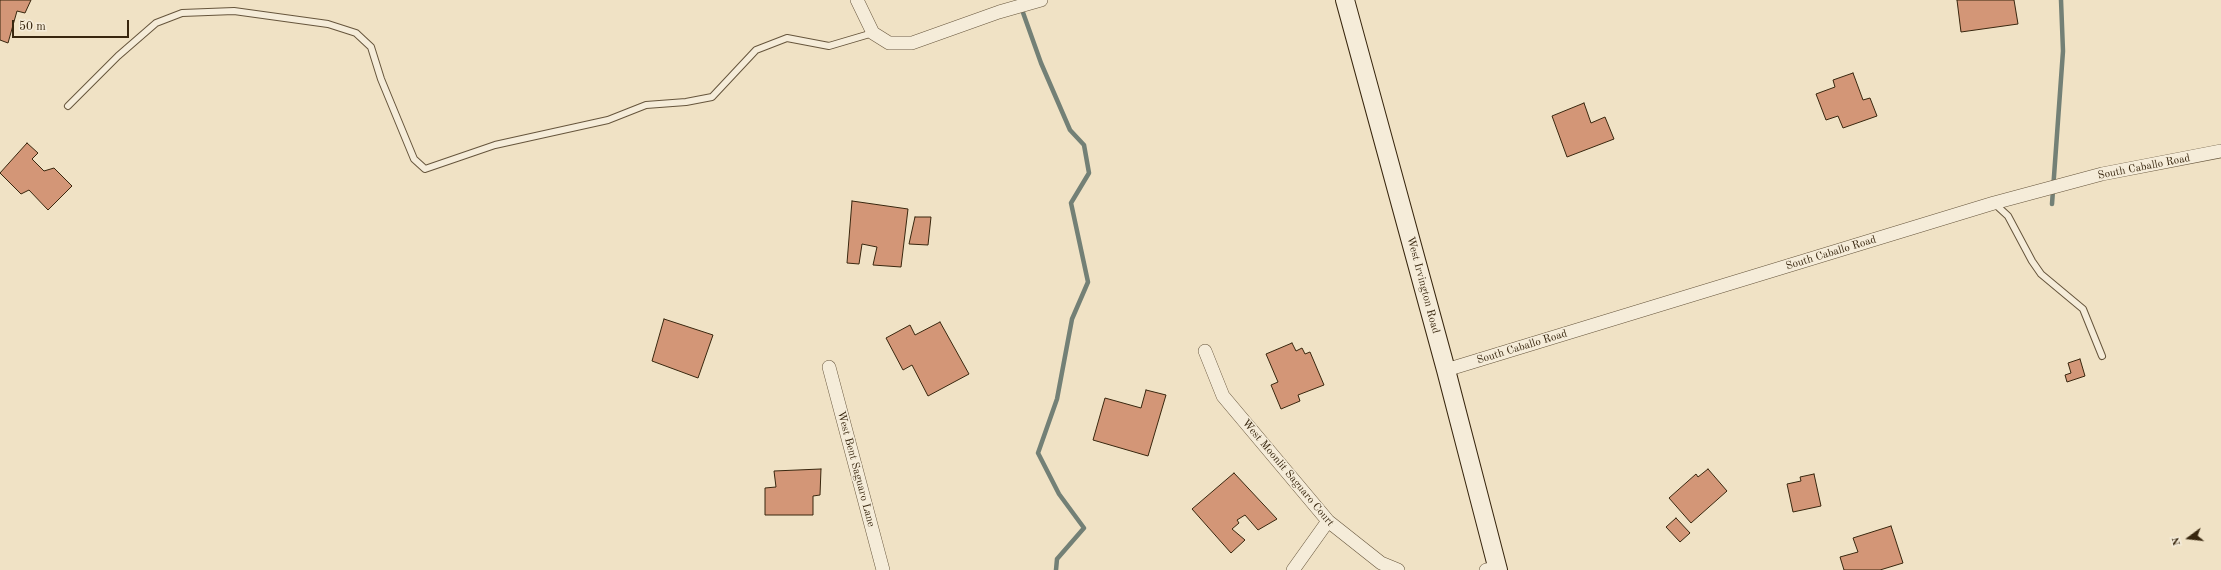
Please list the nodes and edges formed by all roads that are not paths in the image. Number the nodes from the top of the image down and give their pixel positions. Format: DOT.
graph roads {
  1 [pos="857,0"];
  2 [pos="1041,0"];
  3 [pos="1345,0"];
  4 [pos="873,33"];
  5 [pos="68,106"];
  6 [pos="2221,151"];
  7 [pos="1994,203"];
  8 [pos="1205,350"];
  9 [pos="2102,356"];
  10 [pos="829,368"];
  11 [pos="1446,370"];
  12 [pos="1328,521"];
  13 [pos="1494,569"];
  14 [pos="883,570"];
  15 [pos="1293,570"];
  16 [pos="1398,570"];
  1 -- 4 [label="street"];
  2 -- 4 [label="street"];
  3 -- 11 [label="main road, West Irvington Road"];
  4 -- 5 [label="lane"];
  6 -- 7 [label="street, South Caballo Road"];
  7 -- 9 [label="lane"];
  7 -- 11 [label="street, South Caballo Road"];
  8 -- 12 [label="street, West Moonlit Saguaro Court"];
  10 -- 14 [label="street, West Bent Saguaro Lane"];
  11 -- 13 [label="main road, West Irvington Road"];
  12 -- 15 [label="street"];
  12 -- 16 [label="street, West Moonlit Saguaro Court"];
}
